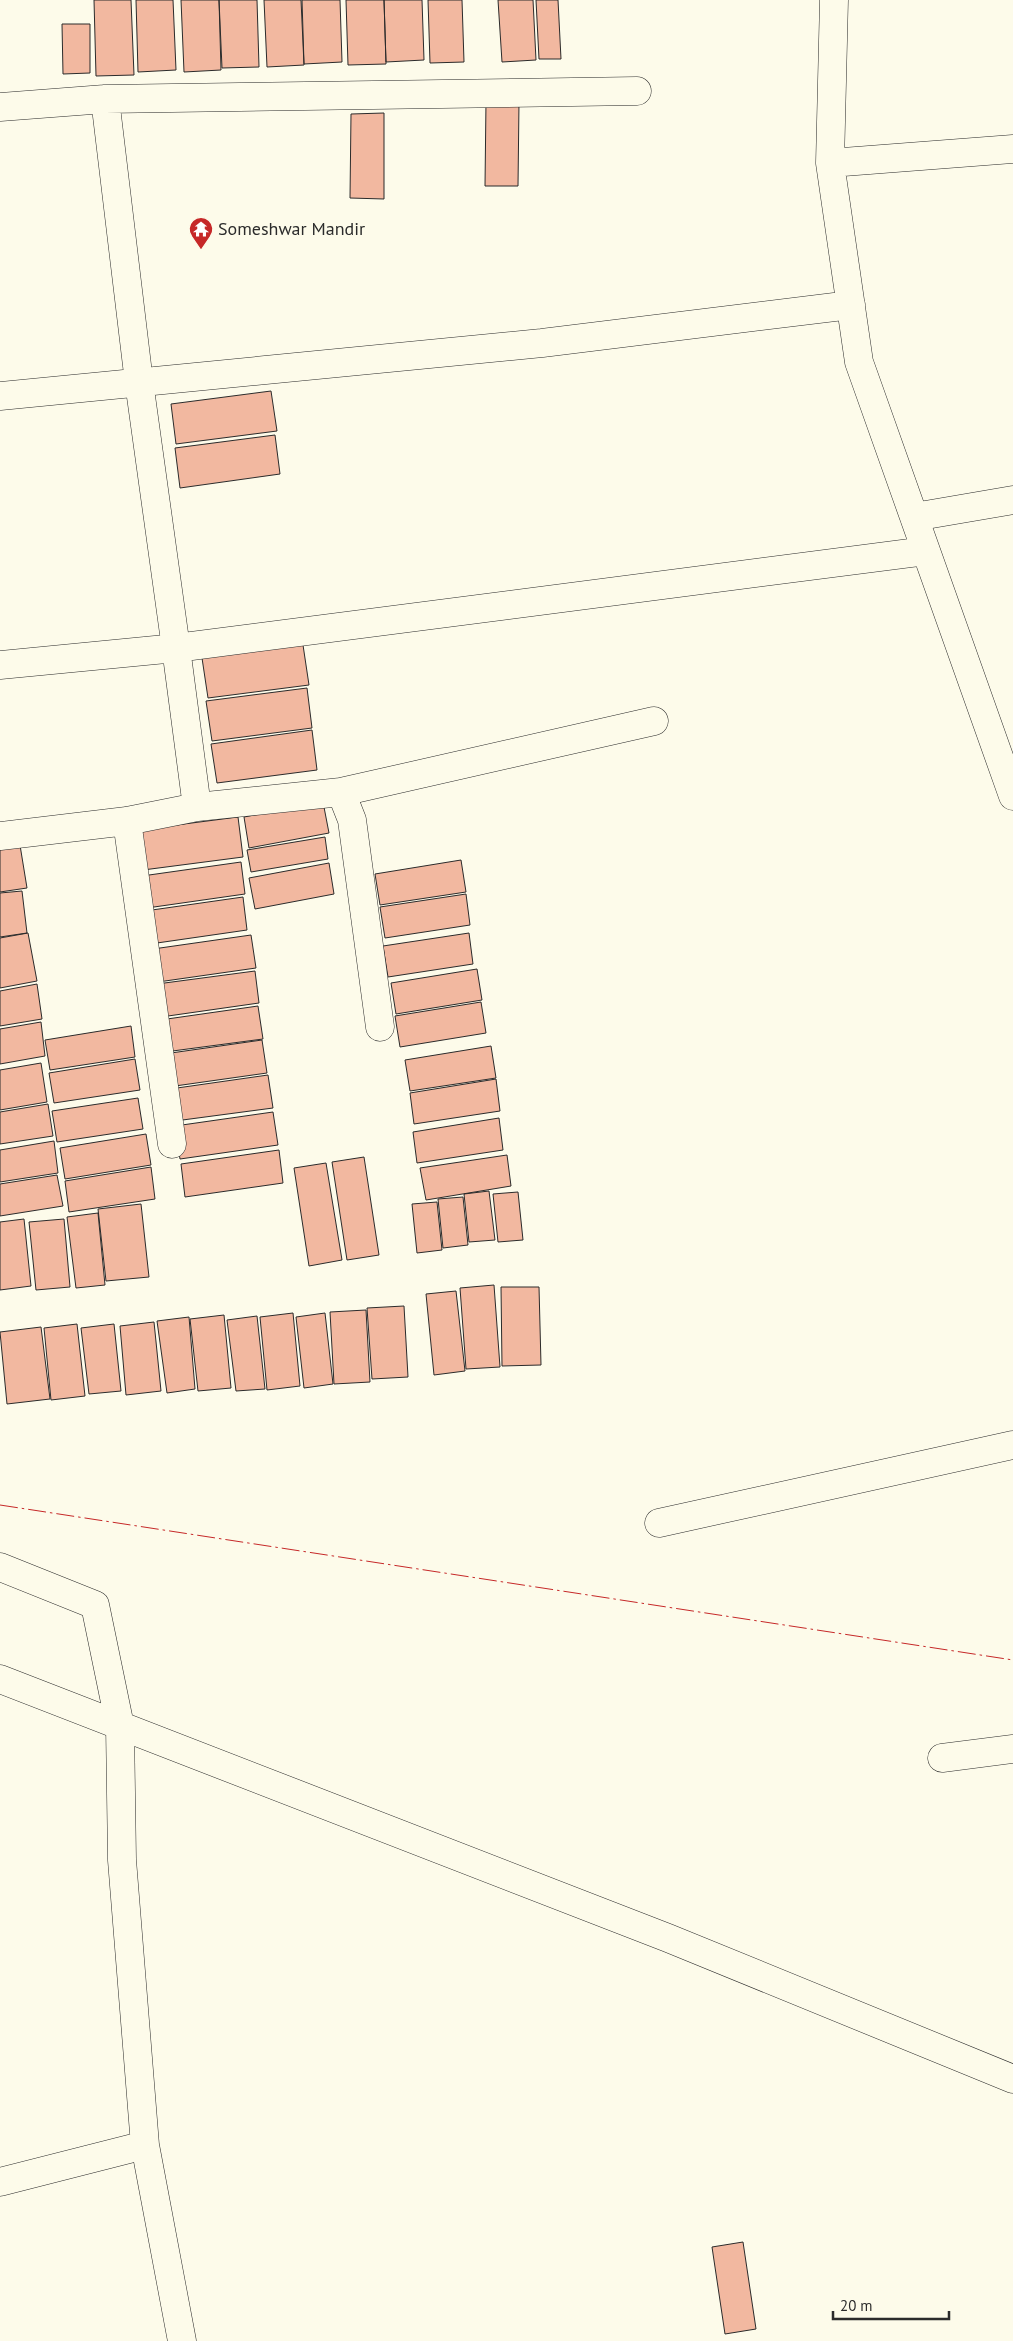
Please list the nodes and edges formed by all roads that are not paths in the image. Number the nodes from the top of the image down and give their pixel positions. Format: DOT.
graph roads {
  1 [pos="834,0"];
  2 [pos="637,91"];
  3 [pos="106,99"];
  4 [pos="0,107"];
  5 [pos="1013,149"];
  6 [pos="830,163"];
  7 [pos="851,305"];
  8 [pos="139,382"];
  9 [pos="0,396"];
  10 [pos="1013,500"];
  11 [pos="914,517"];
  12 [pos="926,551"];
  13 [pos="176,648"];
  14 [pos="0,665"];
  15 [pos="654,721"];
  16 [pos="341,792"];
  17 [pos="1013,796"];
  18 [pos="197,807"];
  19 [pos="127,821"];
  20 [pos="0,836"];
  21 [pos="380,1027"];
  22 [pos="172,1144"];
  23 [pos="1013,1445"];
  24 [pos="659,1522"];
  25 [pos="0,1566"];
  26 [pos="0,1679"];
  27 [pos="120,1726"];
  28 [pos="1013,1749"];
  29 [pos="942,1758"];
  30 [pos="1013,2079"];
  31 [pos="145,2145"];
  32 [pos="0,2182"];
  33 [pos="182,2341"];
  1 -- 6 [label="street"];
  2 -- 3 [label="street"];
  3 -- 4 [label="street"];
  3 -- 8 [label="street"];
  5 -- 6 [label="street"];
  6 -- 7 [label="street"];
  7 -- 8 [label="street"];
  7 -- 11 [label="street"];
  8 -- 9 [label="street"];
  8 -- 13 [label="street"];
  10 -- 11 [label="street"];
  11 -- 12 [label="street"];
  12 -- 13 [label="street"];
  12 -- 17 [label="street"];
  13 -- 14 [label="street"];
  13 -- 18 [label="street"];
  15 -- 16 [label="street"];
  16 -- 18 [label="street"];
  16 -- 21 [label="street"];
  18 -- 19 [label="street"];
  19 -- 20 [label="street"];
  19 -- 22 [label="street"];
  23 -- 24 [label="street"];
  25 -- 27 [label="street"];
  26 -- 27 [label="street"];
  27 -- 30 [label="street"];
  27 -- 31 [label="street"];
  28 -- 29 [label="street"];
  31 -- 32 [label="street"];
  31 -- 33 [label="street"];
}
